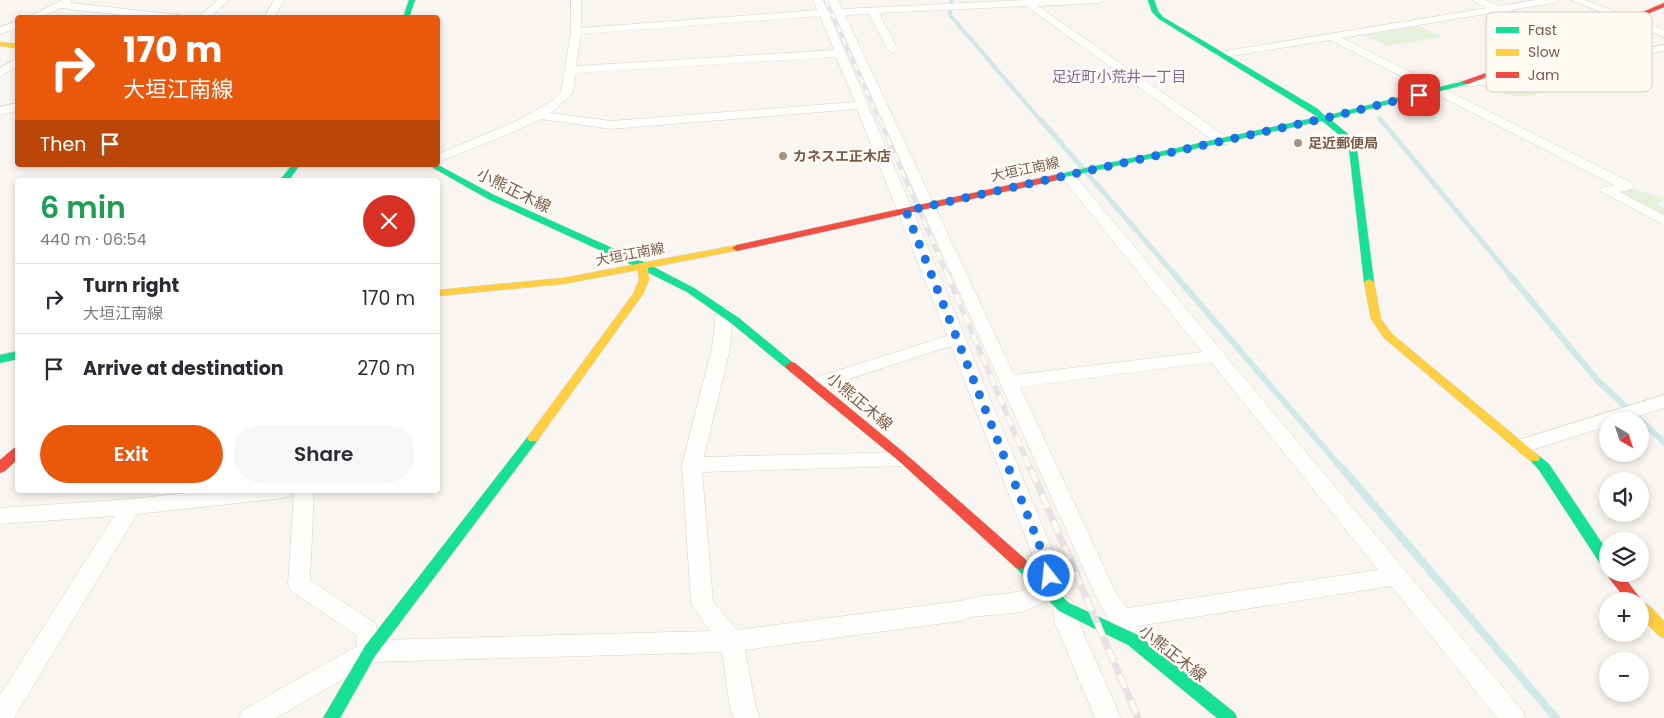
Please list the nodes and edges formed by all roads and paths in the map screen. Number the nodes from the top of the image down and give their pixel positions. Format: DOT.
graph roads {
  1 [pos="71,0"];
  2 [pos="224,0"];
  3 [pos="279,0"];
  4 [pos="412,0"];
  5 [pos="576,0"];
  6 [pos="818,0"];
  7 [pos="833,0"];
  8 [pos="1100,0"];
  9 [pos="1151,0"];
  10 [pos="1477,0"];
  11 [pos="1554,0"];
  12 [pos="1576,0"];
  13 [pos="1028,2"];
  14 [pos="900,4"];
  15 [pos="59,5"];
  16 [pos="1664,5"];
  17 [pos="1498,9"];
  18 [pos="872,10"];
  19 [pos="838,12"];
  20 [pos="1505,12"];
  21 [pos="1607,12"];
  22 [pos="1647,12"];
  23 [pos="824,13"];
  24 [pos="37,15"];
  25 [pos="152,15"];
  26 [pos="206,15"];
  27 [pos="271,15"];
  28 [pos="407,15"];
  29 [pos="15,25"];
  30 [pos="1652,29"];
  31 [pos="0,31"];
  32 [pos="576,31"];
  33 [pos="1664,34"];
  34 [pos="1332,37"];
  35 [pos="0,44"];
  36 [pos="15,46"];
  37 [pos="893,50"];
  38 [pos="840,53"];
  39 [pos="1219,55"];
  40 [pos="15,63"];
  41 [pos="570,70"];
  42 [pos="0,73"];
  43 [pos="1486,74"];
  44 [pos="1486,82"];
  45 [pos="1459,84"];
  46 [pos="1435,90"];
  47 [pos="862,105"];
  48 [pos="15,108"];
  49 [pos="0,111"];
  50 [pos="540,115"];
  51 [pos="1326,118"];
  52 [pos="1223,141"];
  53 [pos="440,157"];
  54 [pos="294,167"];
  55 [pos="435,167"];
  56 [pos="1067,176"];
  57 [pos="286,178"];
  58 [pos="927,206"];
  59 [pos="906,211"];
  60 [pos="1664,221"];
  61 [pos="643,267"];
  62 [pos="440,293"];
  63 [pos="724,312"];
  64 [pos="956,339"];
  65 [pos="15,356"];
  66 [pos="1215,356"];
  67 [pos="0,360"];
  68 [pos="1010,382"];
  69 [pos="814,384"];
  70 [pos="1664,401"];
  71 [pos="1522,446"];
  72 [pos="15,454"];
  73 [pos="904,459"];
  74 [pos="692,465"];
  75 [pos="0,468"];
  76 [pos="257,493"];
  77 [pos="304,493"];
  78 [pos="131,507"];
  79 [pos="0,516"];
  80 [pos="1599,550"];
  81 [pos="1397,576"];
  82 [pos="1620,582"];
  83 [pos="1628,592"];
  84 [pos="1051,595"];
  85 [pos="1649,616"];
  86 [pos="1122,620"];
  87 [pos="1664,631"];
  88 [pos="1133,640"];
  89 [pos="732,641"];
  90 [pos="370,651"];
  91 [pos="0,718"];
  92 [pos="252,718"];
  93 [pos="331,718"];
  94 [pos="747,718"];
  95 [pos="1108,718"];
  96 [pos="1229,718"];
  97 [pos="1513,718"];
  1 -- 15 [label="street"];
  2 -- 26 [label="street"];
  3 -- 27 [label="street"];
  4 -- 28 [label="street"];
  5 -- 32 [label="street"];
  6 -- 23 [label="street"];
  7 -- 19 [label="street"];
  8 -- 13 [label="street"];
  9 -- 39 [label="street"];
  10 -- 17 [label="street"];
  11 -- 17 [label="street"];
  12 -- 21 [label="street"];
  13 -- 14 [label="street"];
  13 -- 52 [label="street"];
  14 -- 18 [label="street"];
  15 -- 24 [label="street"];
  15 -- 25 [label="street"];
  16 -- 22 [label="street, 大垣江南線"];
  17 -- 20 [label="street"];
  17 -- 34 [label="street"];
  18 -- 19 [label="street"];
  18 -- 37 [label="street"];
  19 -- 23 [label="street"];
  19 -- 58 [label="street"];
  23 -- 32 [label="street"];
  23 -- 38 [label="street"];
  29 -- 31 [label="street"];
  30 -- 33 [label="street"];
  32 -- 41 [label="street"];
  34 -- 39 [label="street"];
  34 -- 46 [label="street"];
  35 -- 36 [label="street"];
  38 -- 41 [label="street"];
  38 -- 47 [label="street"];
  39 -- 51 [label="street"];
  40 -- 42 [label="street"];
  41 -- 50 [label="street"];
  43 -- 45 [label="street, 大垣江南線"];
  44 -- 45 [label="street"];
  45 -- 46 [label="street, 大垣江南線"];
  46 -- 51 [label="street, 大垣江南線"];
  46 -- 60 [label="street"];
  47 -- 50 [label="street"];
  47 -- 59 [label="street"];
  48 -- 49 [label="street"];
  50 -- 53 [label="street"];
  51 -- 52 [label="street, 大垣江南線"];
  51 -- 71 [label="street"];
  52 -- 56 [label="street, 大垣江南線"];
  54 -- 57 [label="street"];
  55 -- 61 [label="street, 小熊正木線"];
  56 -- 58 [label="street, 大垣江南線"];
  56 -- 66 [label="street"];
  58 -- 59 [label="street, 大垣江南線"];
  58 -- 68 [label="street"];
  59 -- 61 [label="street, 大垣江南線"];
  59 -- 64 [label="street"];
  61 -- 62 [label="street, 大垣江南線"];
  61 -- 63 [label="street, 小熊正木線"];
  61 -- 90 [label="street"];
  63 -- 69 [label="street, 小熊正木線"];
  63 -- 74 [label="street"];
  64 -- 69 [label="street"];
  64 -- 84 [label="street"];
  65 -- 67 [label="street"];
  66 -- 68 [label="street"];
  66 -- 81 [label="street"];
  68 -- 86 [label="street"];
  69 -- 73 [label="street, 小熊正木線"];
  70 -- 71 [label="street"];
  71 -- 80 [label="street"];
  72 -- 75 [label="street"];
  73 -- 74 [label="street"];
  73 -- 84 [label="street, 小熊正木線"];
  74 -- 89 [label="street"];
  76 -- 78 [label="street"];
  77 -- 90 [label="street"];
  78 -- 79 [label="street"];
  78 -- 91 [label="street"];
  81 -- 86 [label="street"];
  81 -- 97 [label="street"];
  82 -- 83 [label="street"];
  84 -- 88 [label="street, 小熊正木線"];
  84 -- 89 [label="street"];
  84 -- 95 [label="street"];
  85 -- 87 [label="street"];
  86 -- 88 [label="street"];
  88 -- 96 [label="street, 小熊正木線"];
  89 -- 90 [label="street"];
  89 -- 94 [label="street"];
  90 -- 92 [label="street"];
  90 -- 93 [label="street"];
}
